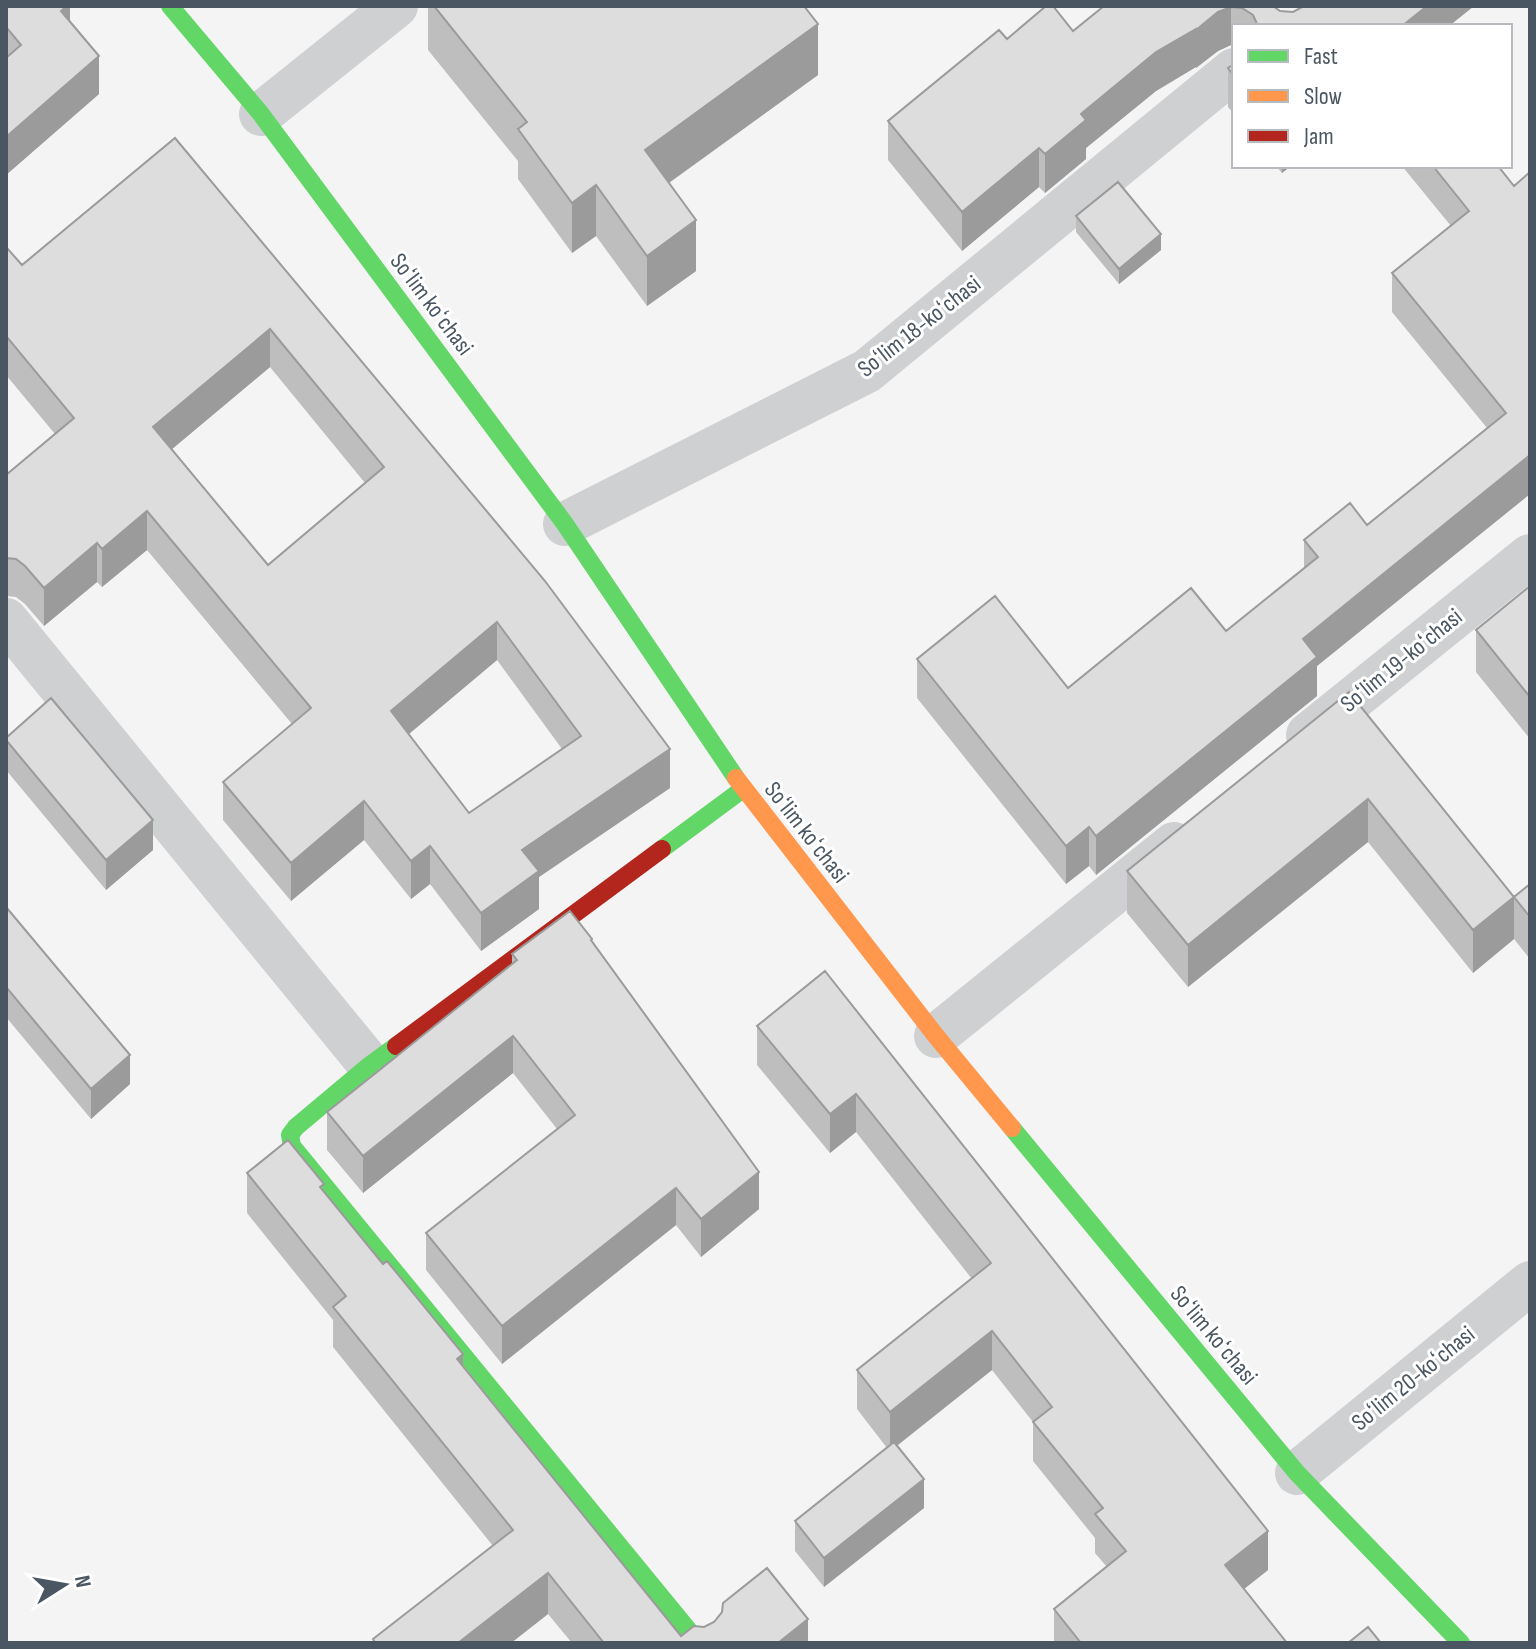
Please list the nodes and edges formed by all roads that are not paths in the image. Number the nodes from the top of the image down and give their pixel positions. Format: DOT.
graph roads {
  1 [pos="170,6"];
  2 [pos="396,6"];
  3 [pos="1232,72"];
  4 [pos="261,114"];
  5 [pos="565,524"];
  6 [pos="1530,556"];
  7 [pos="6,620"];
  8 [pos="1282,756"];
  9 [pos="743,789"];
  10 [pos="1208,816"];
  11 [pos="936,1036"];
  12 [pos="370,1065"];
  13 [pos="1530,1283"];
  14 [pos="1297,1473"];
  15 [pos="699,1643"];
  16 [pos="1461,1643"];
  1 -- 4 [label="street, Soʻlim koʻchasi"];
  2 -- 4 [label="street"];
  3 -- 5 [label="street, Soʻlim 18-koʻchasi"];
  4 -- 5 [label="street, Soʻlim koʻchasi"];
  5 -- 9 [label="street, Soʻlim koʻchasi"];
  6 -- 8 [label="street, Soʻlim 19-koʻchasi"];
  7 -- 12 [label="street"];
  9 -- 11 [label="street, Soʻlim koʻchasi"];
  9 -- 12 [label="street"];
  10 -- 11 [label="street"];
  11 -- 14 [label="street, Soʻlim koʻchasi"];
  12 -- 15 [label="street"];
  13 -- 14 [label="street, Soʻlim 20-koʻchasi"];
  14 -- 16 [label="street, Soʻlim koʻchasi"];
}
